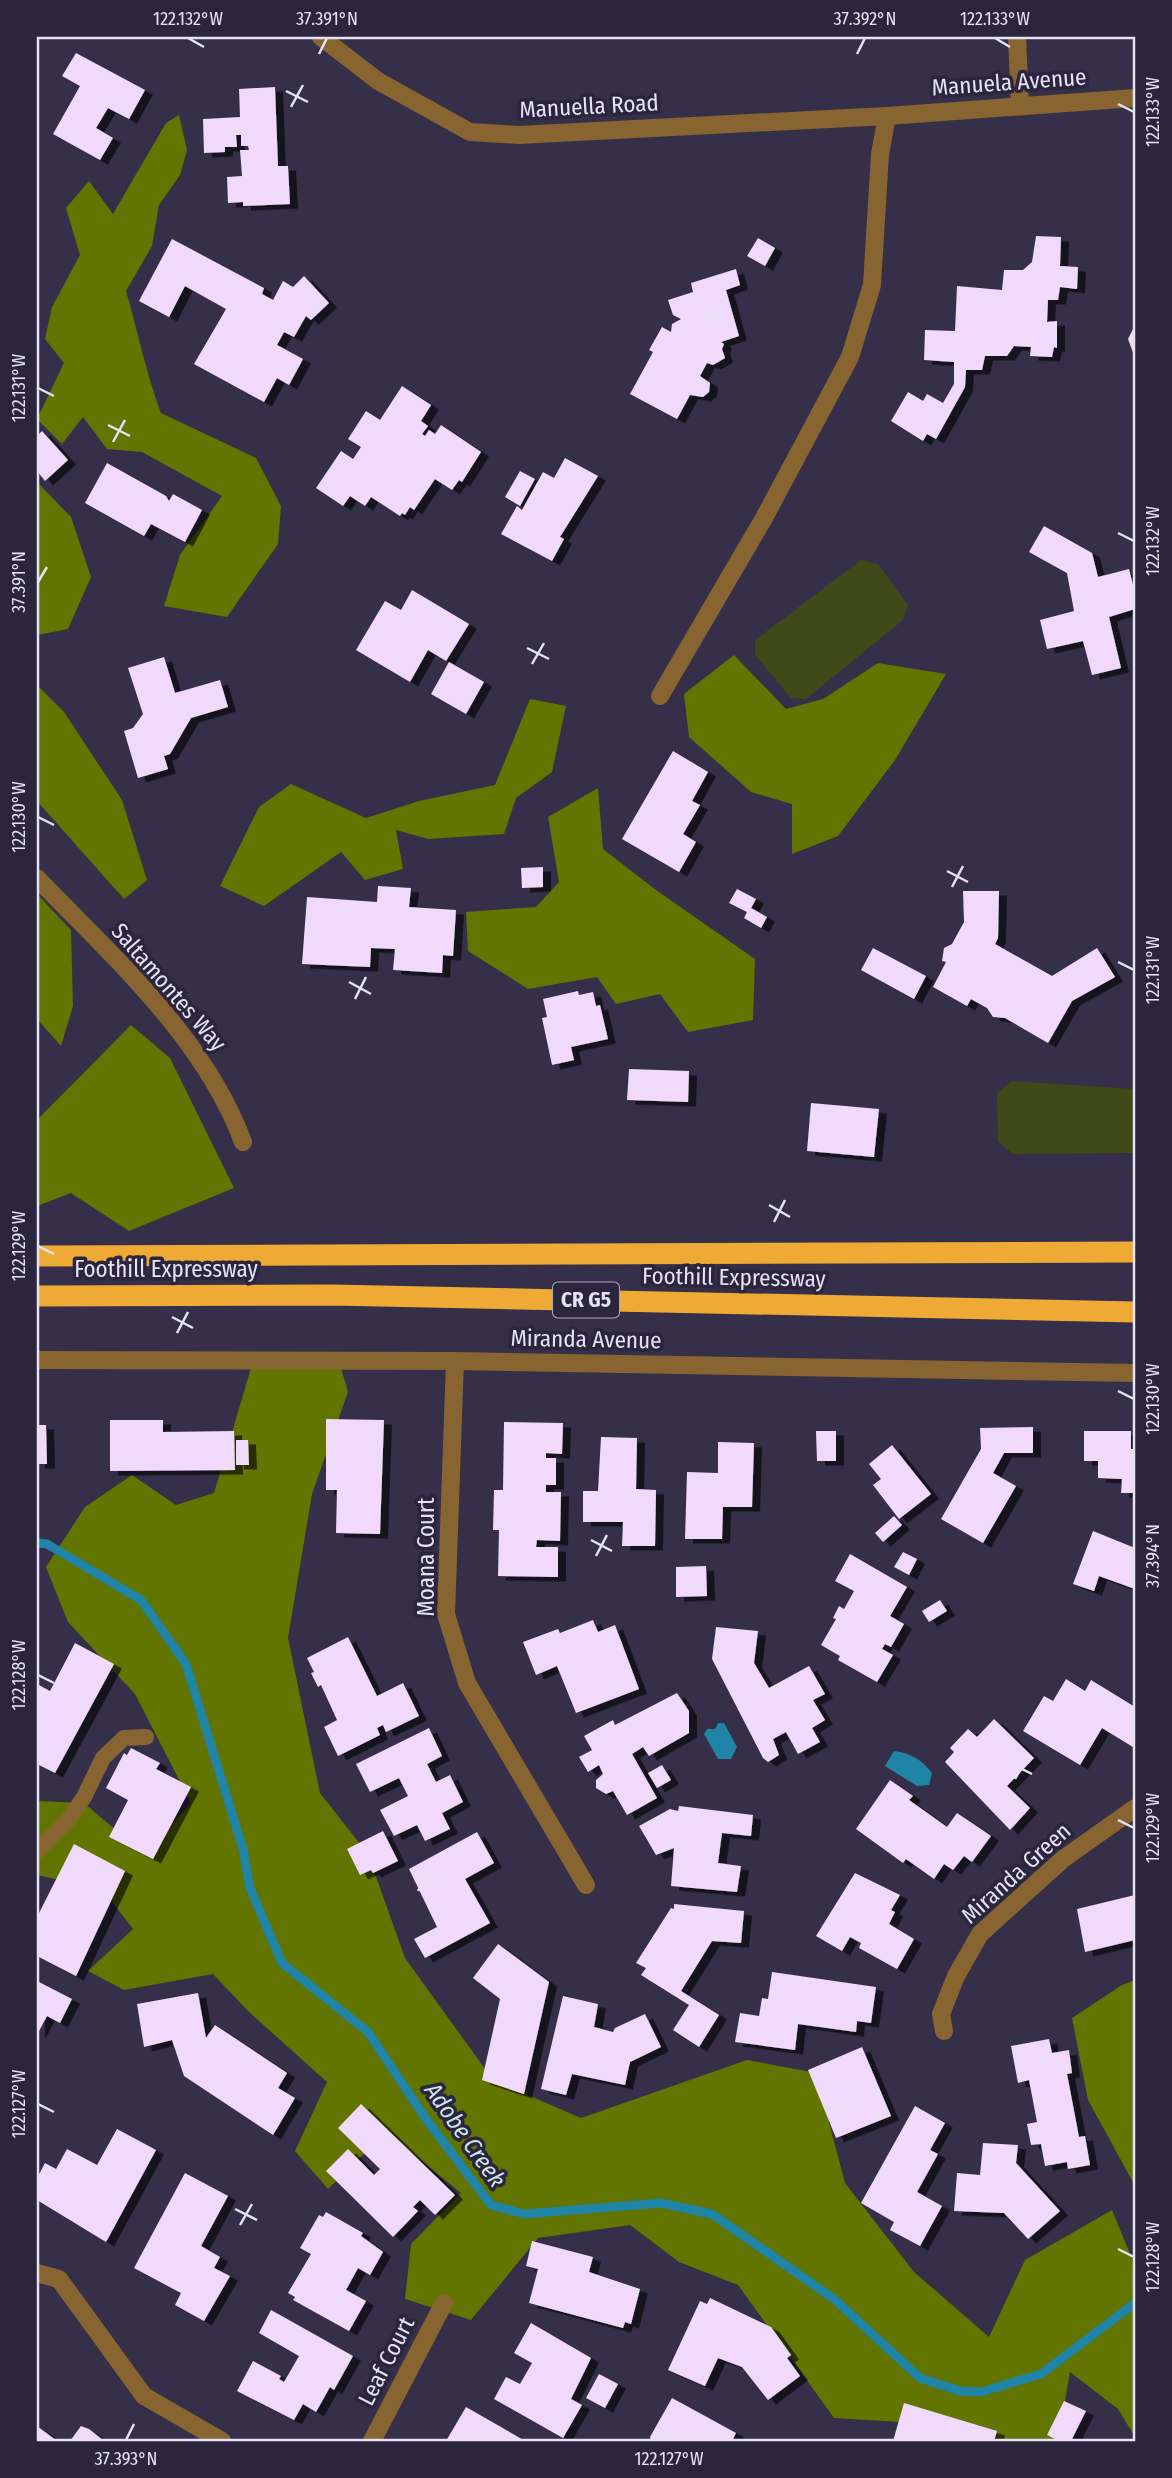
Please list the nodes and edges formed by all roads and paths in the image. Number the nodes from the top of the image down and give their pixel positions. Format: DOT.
graph roads {
  1 [pos="321,37"];
  2 [pos="1017,37"];
  3 [pos="1135,97"];
  4 [pos="1020,106"];
  5 [pos="887,116"];
  6 [pos="660,696"];
  7 [pos="37,878"];
  8 [pos="243,1142"];
  9 [pos="1135,1252"];
  10 [pos="37,1256"];
  11 [pos="37,1296"];
  12 [pos="1135,1312"];
  13 [pos="37,1360"];
  14 [pos="455,1361"];
  15 [pos="1135,1373"];
  16 [pos="146,1737"];
  17 [pos="1135,1808"];
  18 [pos="37,1851"];
  19 [pos="586,1885"];
  20 [pos="944,2031"];
  21 [pos="37,2273"];
  22 [pos="444,2303"];
  23 [pos="222,2441"];
  24 [pos="372,2441"];
  1 -- 5 [label="street, Manuella Road"];
  2 -- 4 [label="street"];
  3 -- 4 [label="street, Manuela Avenue"];
  4 -- 5 [label="street, Manuela Avenue"];
  5 -- 6 [label="street"];
  7 -- 8 [label="street, Saltamontes Way"];
  9 -- 10 [label="highway, Foothill Expressway / CR G5"];
  11 -- 12 [label="highway, Foothill Expressway / CR G5"];
  13 -- 14 [label="street, Miranda Avenue"];
  14 -- 15 [label="street, Miranda Avenue"];
  14 -- 19 [label="street, Moana Court"];
  16 -- 18 [label="lane"];
  17 -- 20 [label="street, Miranda Green"];
  21 -- 23 [label="street"];
  22 -- 24 [label="street, Leaf Court"];
}
